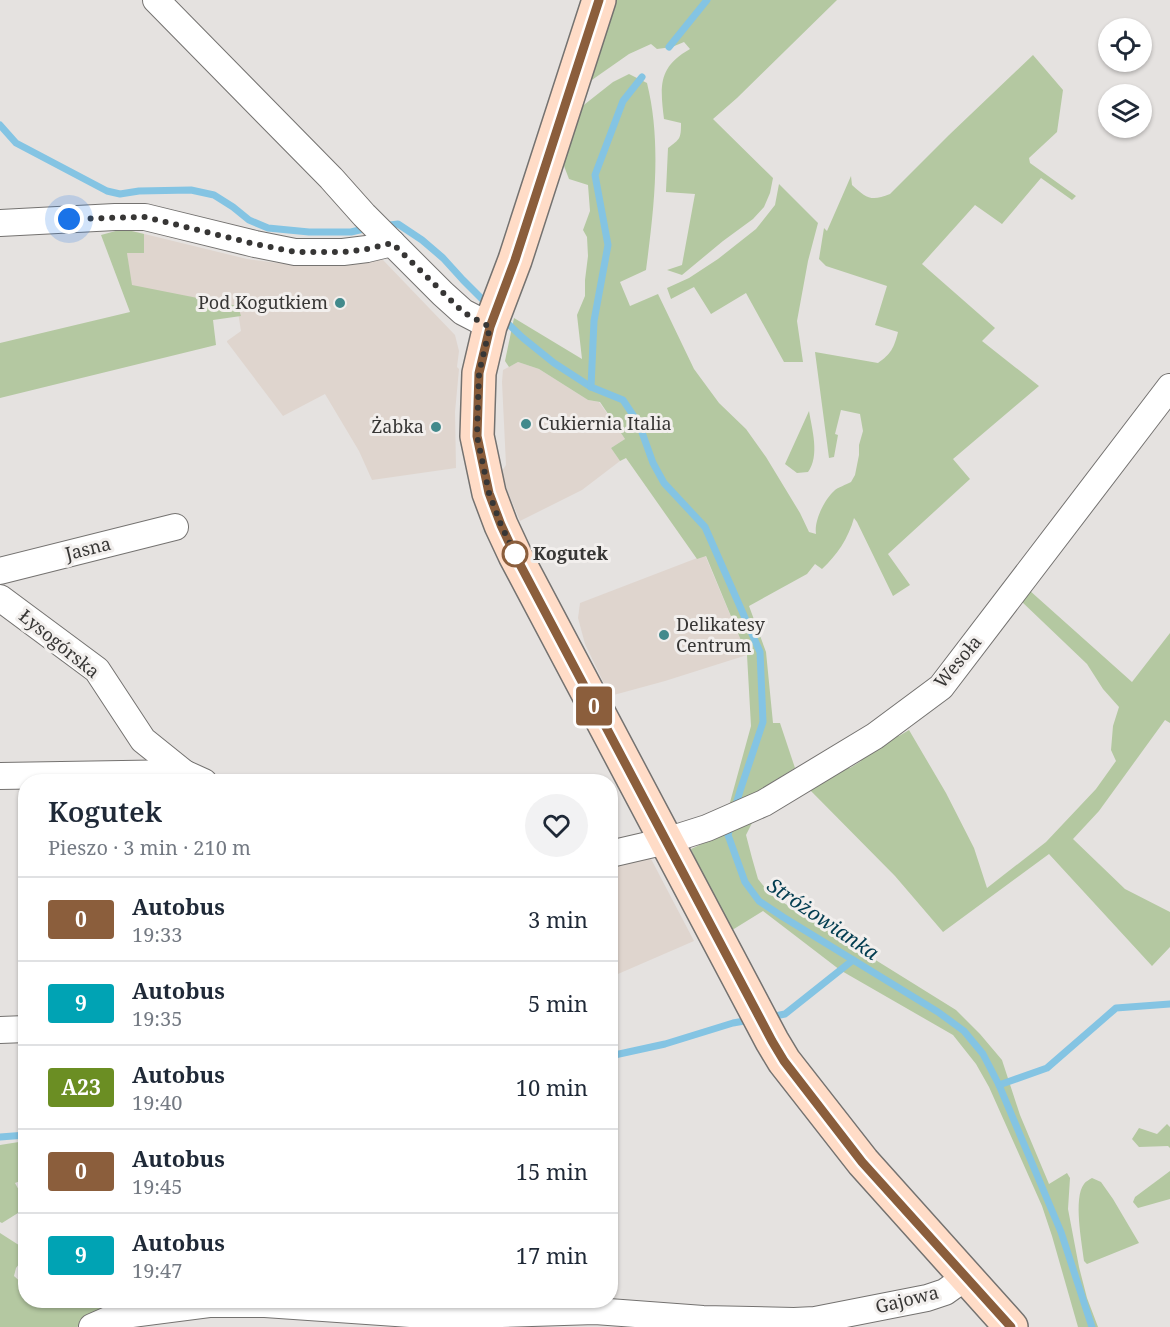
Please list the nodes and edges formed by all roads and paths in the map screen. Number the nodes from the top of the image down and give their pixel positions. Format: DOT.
graph roads {
  1 [pos="156,0"];
  2 [pos="599,0"];
  3 [pos="0,223"];
  4 [pos="379,230"];
  5 [pos="491,324"];
  6 [pos="1170,387"];
  7 [pos="175,527"];
  8 [pos="0,571"];
  9 [pos="0,598"];
  10 [pos="190,774"];
  11 [pos="0,776"];
  12 [pos="18,776"];
  13 [pos="666,841"];
  14 [pos="618,852"];
  15 [pos="18,1029"];
  16 [pos="0,1030"];
  17 [pos="966,1277"];
  18 [pos="178,1308"];
  19 [pos="323,1308"];
  20 [pos="92,1327"];
  21 [pos="1011,1327"];
  1 -- 4 [label="street"];
  2 -- 5 [label="main road"];
  3 -- 4 [label="street"];
  4 -- 5 [label="street"];
  5 -- 13 [label="main road"];
  6 -- 13 [label="street, Wesoła"];
  7 -- 8 [label="street, Jasna"];
  9 -- 10 [label="street, Łysogórska"];
  11 -- 12 [label="street"];
  13 -- 14 [label="street, Wesoła"];
  13 -- 17 [label="main road"];
  15 -- 16 [label="street"];
  17 -- 19 [label="street, Gajowa"];
  17 -- 21 [label="main road"];
  18 -- 20 [label="street, Gajowa"];
}
